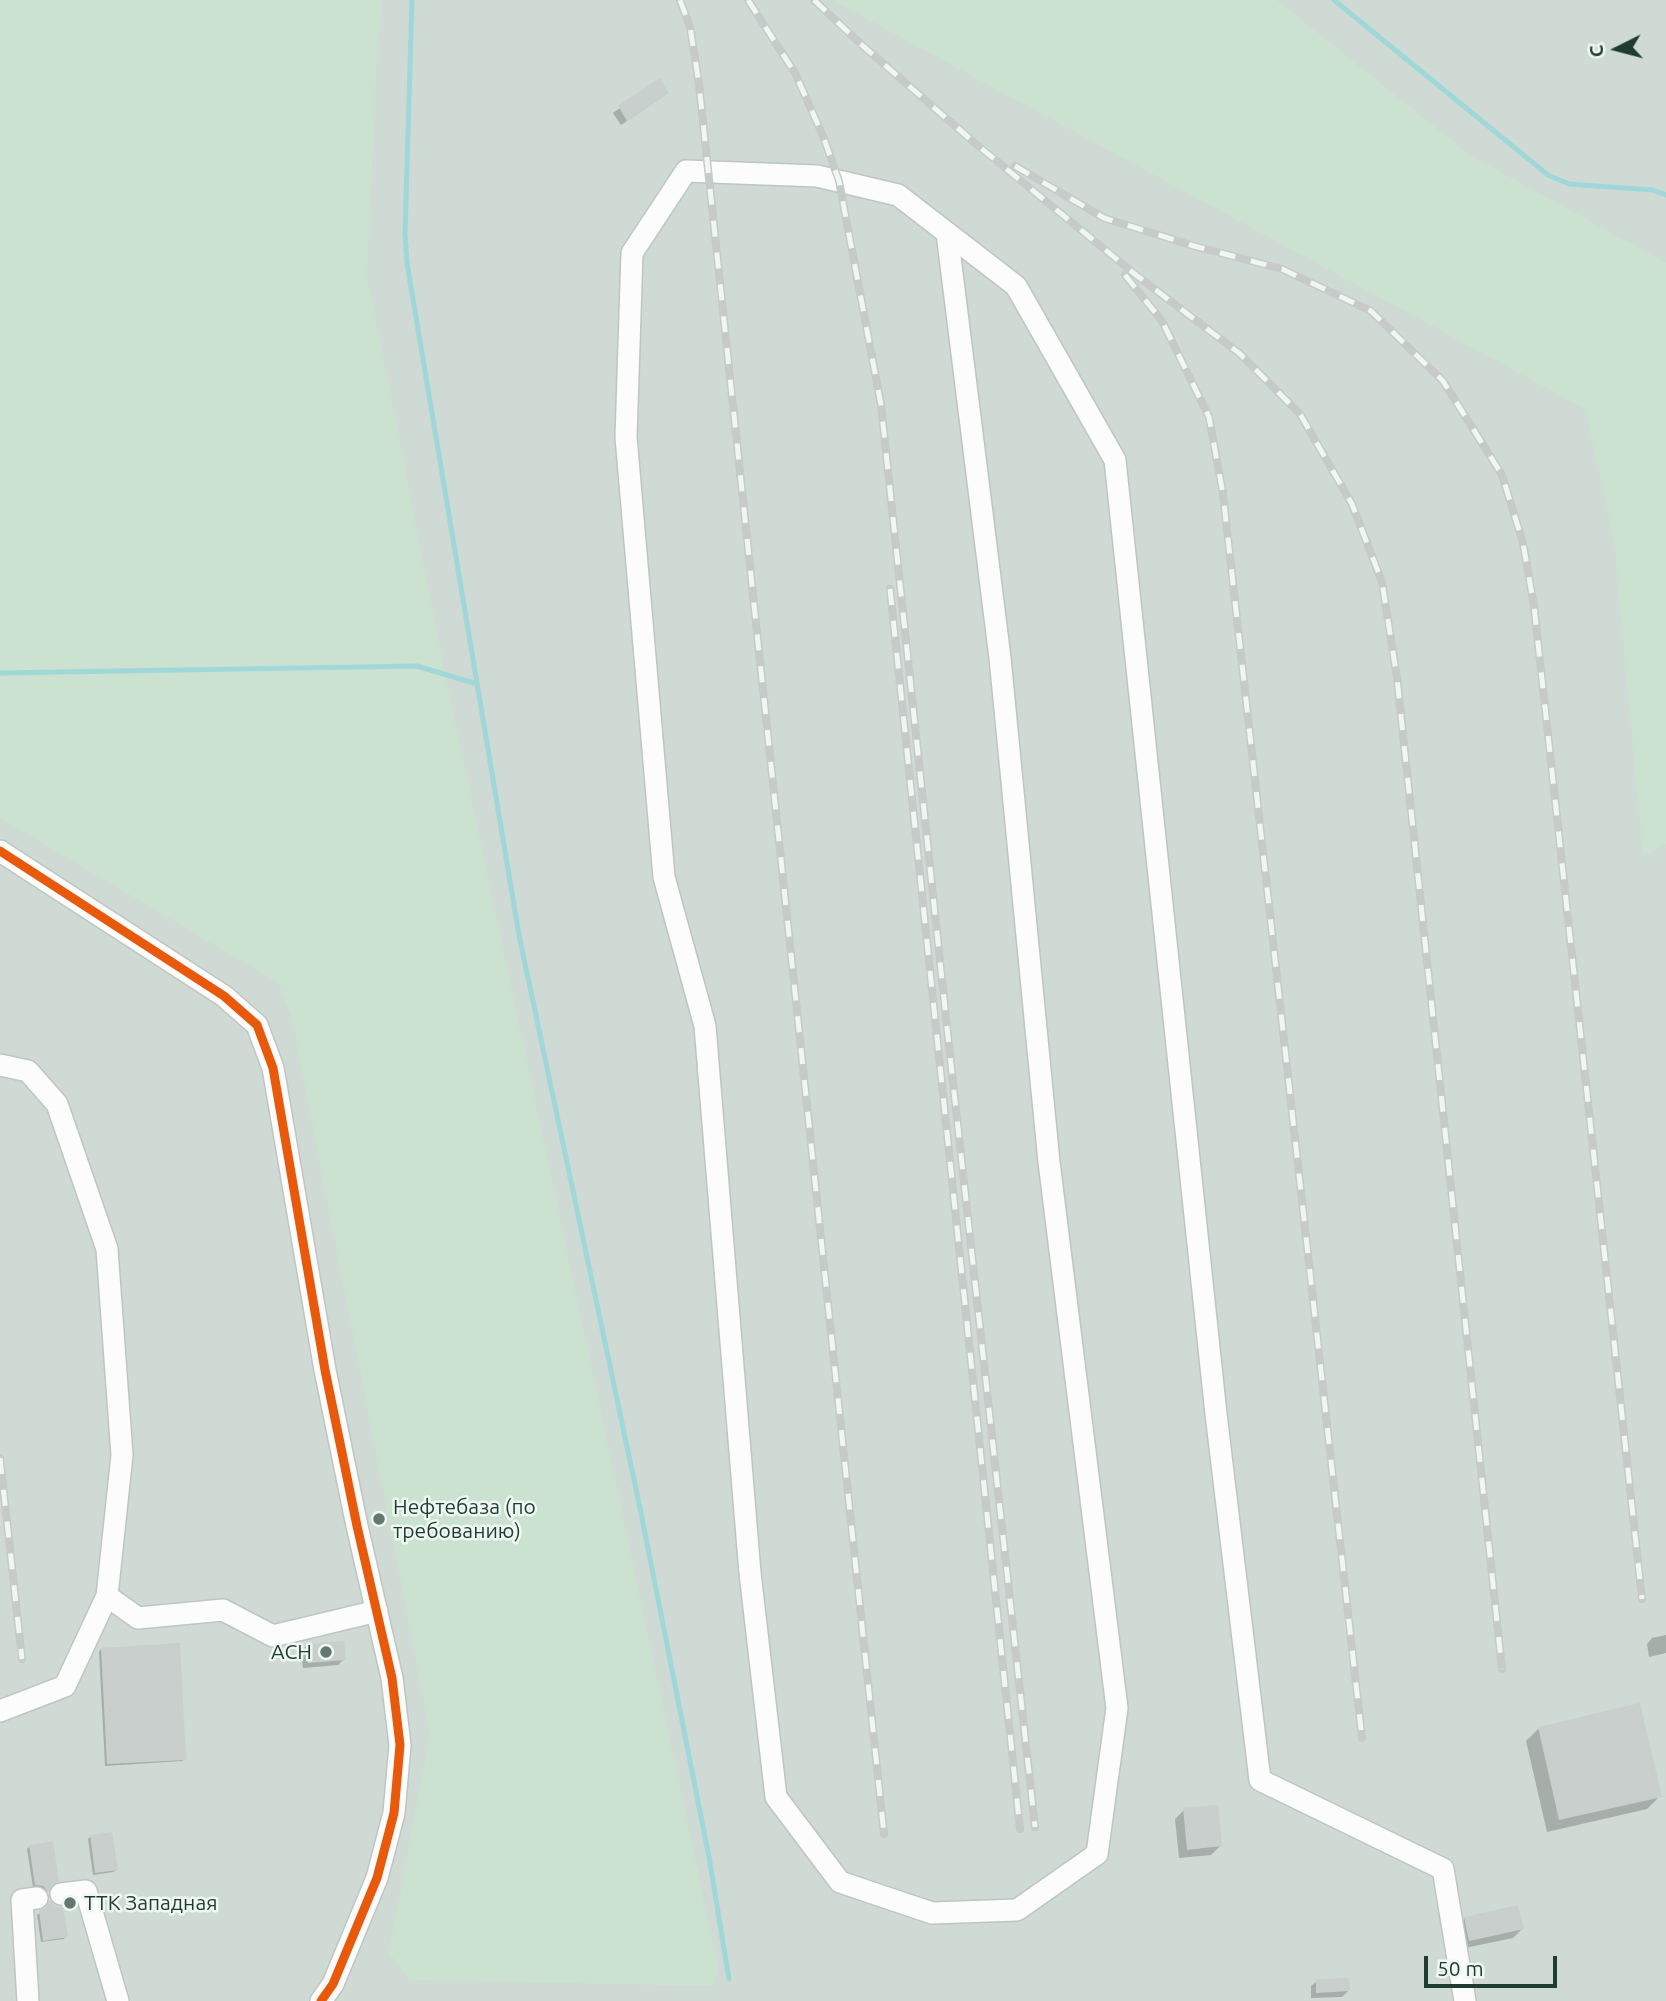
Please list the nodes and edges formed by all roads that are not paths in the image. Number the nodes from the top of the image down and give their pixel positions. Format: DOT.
graph roads {
  1 [pos="947,233"];
  2 [pos="0,851"];
  3 [pos="0,1065"];
  4 [pos="107,1596"];
  5 [pos="377,1611"];
  6 [pos="0,1711"];
  7 [pos="61,1894"];
  8 [pos="37,1898"];
  9 [pos="28,2001"];
  10 [pos="118,2001"];
  11 [pos="321,2001"];
  12 [pos="1465,2001"];
  1 -- 1 [label="street"];
  1 -- 12 [label="street"];
  2 -- 5 [label="street"];
  3 -- 4 [label="street"];
  4 -- 5 [label="street"];
  4 -- 6 [label="street"];
  5 -- 11 [label="street"];
  7 -- 10 [label="street"];
  8 -- 9 [label="street"];
}
